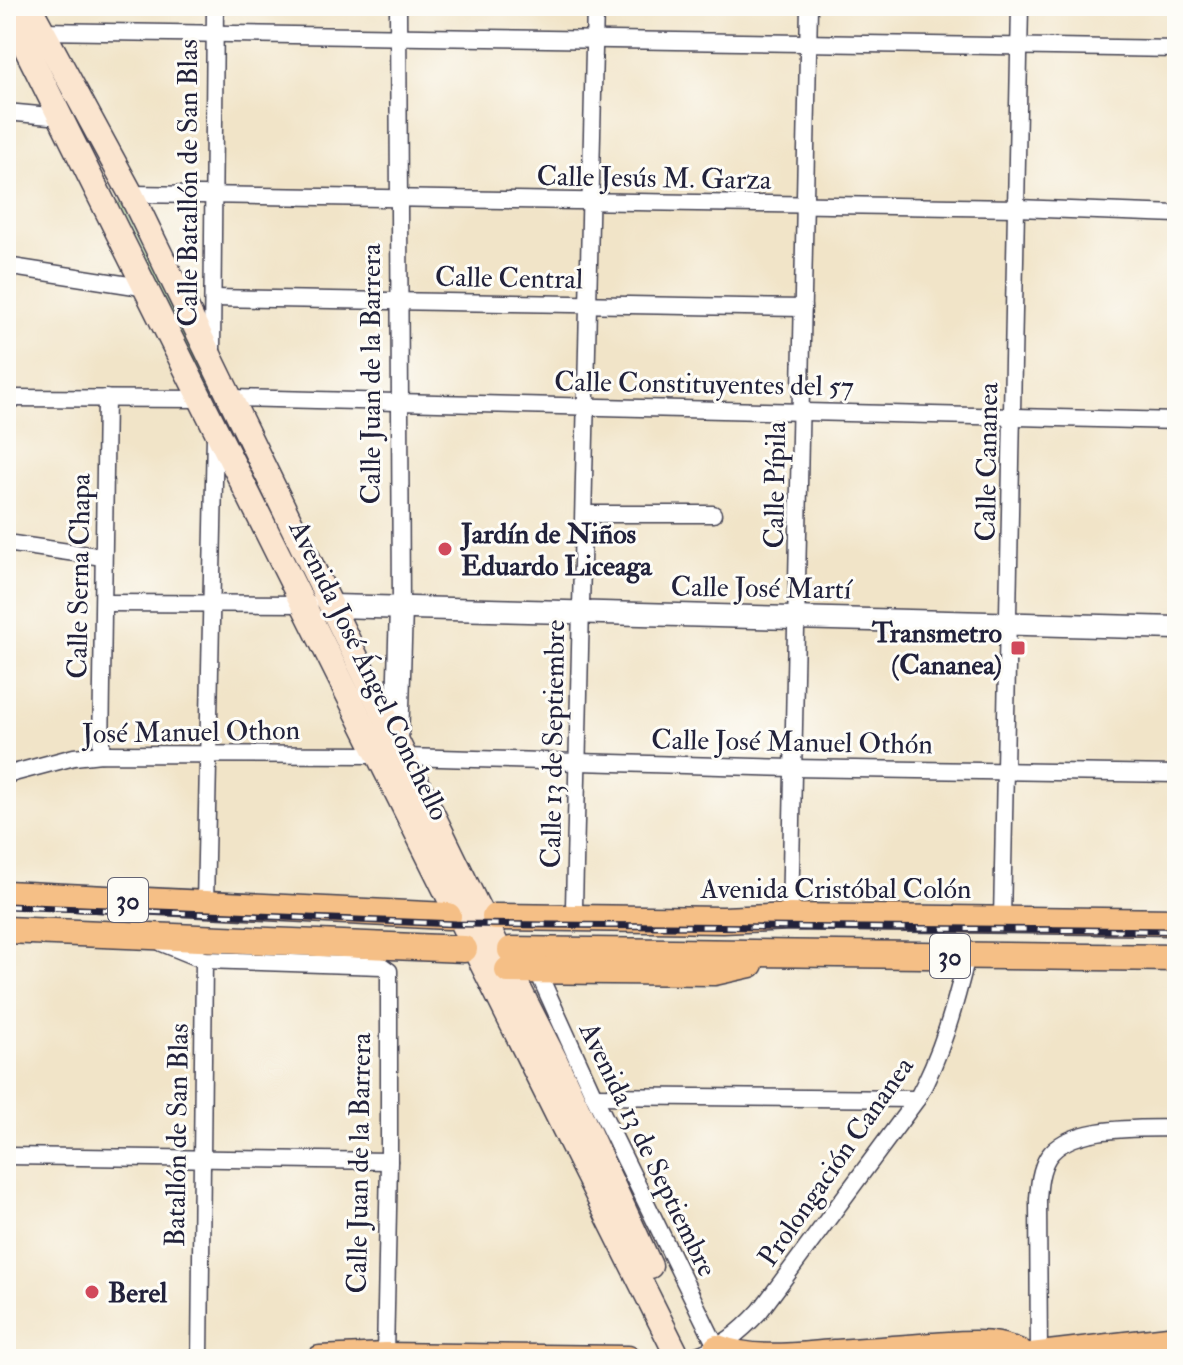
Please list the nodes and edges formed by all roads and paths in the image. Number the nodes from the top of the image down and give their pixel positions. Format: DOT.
graph roads {
  1 [pos="29,6"];
  2 [pos="215,6"];
  3 [pos="398,6"];
  4 [pos="595,6"];
  5 [pos="809,6"];
  6 [pos="1020,6"];
  7 [pos="6,8"];
  8 [pos="41,31"];
  9 [pos="215,32"];
  10 [pos="397,35"];
  11 [pos="594,38"];
  12 [pos="808,43"];
  13 [pos="1019,47"];
  14 [pos="1177,49"];
  15 [pos="6,112"];
  16 [pos="61,117"];
  17 [pos="131,194"];
  18 [pos="214,195"];
  19 [pos="399,197"];
  20 [pos="592,202"];
  21 [pos="805,205"];
  22 [pos="1017,208"];
  23 [pos="1177,214"];
  24 [pos="6,266"];
  25 [pos="148,288"];
  26 [pos="213,298"];
  27 [pos="400,300"];
  28 [pos="589,305"];
  29 [pos="803,308"];
  30 [pos="212,360"];
  31 [pos="6,398"];
  32 [pos="106,398"];
  33 [pos="231,398"];
  34 [pos="202,399"];
  35 [pos="400,402"];
  36 [pos="587,407"];
  37 [pos="801,412"];
  38 [pos="1013,417"];
  39 [pos="1177,421"];
  40 [pos="215,424"];
  41 [pos="584,514"];
  42 [pos="713,514"];
  43 [pos="6,543"];
  44 [pos="103,557"];
  45 [pos="104,603"];
  46 [pos="211,603"];
  47 [pos="304,604"];
  48 [pos="333,606"];
  49 [pos="401,608"];
  50 [pos="582,613"];
  51 [pos="797,617"];
  52 [pos="1008,624"];
  53 [pos="1177,628"];
  54 [pos="394,752"];
  55 [pos="101,754"];
  56 [pos="208,754"];
  57 [pos="579,761"];
  58 [pos="792,768"];
  59 [pos="1005,772"];
  60 [pos="1177,774"];
  61 [pos="6,775"];
  62 [pos="6,894"];
  63 [pos="207,904"];
  64 [pos="574,907"];
  65 [pos="467,910"];
  66 [pos="790,917"];
  67 [pos="1002,920"];
  68 [pos="1177,922"];
  69 [pos="6,930"];
  70 [pos="145,936"];
  71 [pos="464,949"];
  72 [pos="788,954"];
  73 [pos="967,956"];
  74 [pos="1177,958"];
  75 [pos="204,960"];
  76 [pos="510,960"];
  77 [pos="537,970"];
  78 [pos="594,1096"];
  79 [pos="917,1099"];
  80 [pos="1177,1128"];
  81 [pos="6,1156"];
  82 [pos="202,1159"];
  83 [pos="389,1161"];
  84 [pos="1177,1341"];
  85 [pos="385,1356"];
  86 [pos="696,1356"];
  87 [pos="1024,1357"];
  88 [pos="200,1359"];
  89 [pos="320,1359"];
  90 [pos="628,1359"];
  91 [pos="1148,1359"];
  1 -- 8 [label="main road, Avenida José Ángel Conchello"];
  2 -- 9 [label="street, Calle Batallón de San Blas"];
  3 -- 10 [label="street, Calle Juan de la Barrera"];
  4 -- 11 [label="street, Calle 13 de Septiembre"];
  5 -- 12 [label="street, Calle Pípila"];
  6 -- 13 [label="street, Calle Cananea"];
  7 -- 16 [label="main road, Avenida José Ángel Conchello"];
  8 -- 9 [label="street"];
  8 -- 17 [label="main road, Avenida José Ángel Conchello"];
  9 -- 10 [label="street"];
  9 -- 18 [label="street, Calle Batallón de San Blas"];
  10 -- 11 [label="street"];
  10 -- 19 [label="street, Calle Juan de la Barrera"];
  11 -- 12 [label="street"];
  11 -- 20 [label="street, Calle 13 de Septiembre"];
  12 -- 13 [label="street"];
  12 -- 21 [label="street, Calle Pípila"];
  13 -- 14 [label="street"];
  13 -- 22 [label="street, Calle Cananea"];
  15 -- 16 [label="street"];
  16 -- 25 [label="main road, Avenida José Ángel Conchello"];
  17 -- 18 [label="street, Calle Jesús M. Garza"];
  17 -- 30 [label="main road, Avenida José Ángel Conchello"];
  18 -- 19 [label="street, Calle Jesús M. Garza"];
  18 -- 26 [label="street, Calle Batallón de San Blas"];
  19 -- 20 [label="street, Calle Jesús M. Garza"];
  19 -- 27 [label="street, Calle Juan de la Barrera"];
  20 -- 21 [label="street, Calle Jesús M. Garza"];
  20 -- 28 [label="street, Calle 13 de Septiembre"];
  21 -- 22 [label="street, Calle Jesús M. Garza"];
  21 -- 29 [label="street, Calle Pípila"];
  22 -- 23 [label="street, Calle Jesús M. Garza"];
  22 -- 38 [label="street, Calle Cananea"];
  24 -- 25 [label="street"];
  25 -- 34 [label="main road, Avenida José Ángel Conchello"];
  26 -- 27 [label="street, Calle Central"];
  26 -- 30 [label="street, Calle Batallón de San Blas"];
  27 -- 28 [label="street, Calle Central"];
  27 -- 35 [label="street, Calle Juan de la Barrera"];
  28 -- 29 [label="street, Calle Central"];
  28 -- 36 [label="street, Calle 13 de Septiembre"];
  29 -- 37 [label="street, Calle Pípila"];
  30 -- 33 [label="main road, Avenida José Ángel Conchello"];
  31 -- 32 [label="street"];
  32 -- 34 [label="street"];
  32 -- 44 [label="street, Calle Serna Chapa"];
  33 -- 35 [label="street, Calle Constituyentes del 57"];
  33 -- 40 [label="main road"];
  33 -- 48 [label="main road, Avenida José Ángel Conchello"];
  34 -- 40 [label="main road, Avenida José Ángel Conchello"];
  35 -- 36 [label="street, Calle Constituyentes del 57"];
  35 -- 49 [label="street, Calle Juan de la Barrera"];
  36 -- 37 [label="street, Calle Constituyentes del 57"];
  36 -- 41 [label="street, Calle 13 de Septiembre"];
  37 -- 38 [label="street, Calle Constituyentes del 57"];
  37 -- 51 [label="street, Calle Pípila"];
  38 -- 39 [label="street, Calle Constituyentes del 57"];
  38 -- 52 [label="street, Calle Cananea"];
  40 -- 46 [label="street"];
  40 -- 47 [label="main road, Avenida José Ángel Conchello"];
  41 -- 42 [label="street"];
  41 -- 50 [label="street, Calle 13 de Septiembre"];
  43 -- 44 [label="street"];
  44 -- 45 [label="street, Calle Serna Chapa"];
  45 -- 46 [label="street, Calle José Martí"];
  45 -- 55 [label="street, Calle Serna Chapa"];
  46 -- 47 [label="street, Calle José Martí"];
  46 -- 56 [label="street"];
  47 -- 48 [label="street, Calle José Martí"];
  47 -- 54 [label="main road, Avenida José Ángel Conchello"];
  48 -- 49 [label="street, Calle José Martí"];
  48 -- 54 [label="main road, Avenida José Ángel Conchello"];
  49 -- 50 [label="street, Calle José Martí"];
  49 -- 54 [label="street, Calle Juan de la Barrera"];
  50 -- 51 [label="street, Calle José Martí"];
  50 -- 57 [label="street, Calle 13 de Septiembre"];
  51 -- 52 [label="street, Calle José Martí"];
  51 -- 58 [label="street, Calle Pípila"];
  52 -- 53 [label="street, Calle José Martí"];
  52 -- 59 [label="street, Calle Cananea"];
  54 -- 56 [label="street, José Manuel Othon"];
  54 -- 57 [label="street, Calle José Manuel Othón"];
  54 -- 65 [label="main road, Avenida José Ángel Conchello"];
  55 -- 56 [label="street, José Manuel Othon"];
  55 -- 61 [label="street, José Manuel Othon"];
  56 -- 63 [label="street"];
  57 -- 58 [label="street, Calle José Manuel Othón"];
  57 -- 64 [label="street, Calle 13 de Septiembre"];
  58 -- 59 [label="street, Calle José Manuel Othón"];
  58 -- 66 [label="street, Calle Pípila"];
  59 -- 60 [label="street, Calle José Manuel Othón"];
  59 -- 67 [label="street, Calle Cananea"];
  62 -- 63 [label="main road, Avenida Cristóbal Colón / 30"];
  63 -- 65 [label="main road, Avenida Cristóbal Colón / 30"];
  64 -- 65 [label="main road"];
  64 -- 66 [label="main road"];
  65 -- 66 [label="main road, Avenida Cristóbal Colón / 30"];
  65 -- 76 [label="main road, Avenida José Ángel Conchello"];
  65 -- 86 [label="main road, Avenida José Ángel Conchello"];
  66 -- 67 [label="main road, Avenida Cristóbal Colón / 30"];
  67 -- 68 [label="main road, Avenida Cristóbal Colón / 30"];
  67 -- 73 [label="main road"];
  69 -- 70 [label="main road, 30"];
  70 -- 71 [label="main road, 30"];
  70 -- 75 [label="street"];
  72 -- 73 [label="main road, 30"];
  72 -- 76 [label="main road, 30"];
  72 -- 77 [label="main road"];
  73 -- 74 [label="main road, 30"];
  73 -- 79 [label="street, Prolongación Cananea"];
  75 -- 82 [label="street, Batallón de San Blas"];
  75 -- 83 [label="street, Calle Juan de la Barrera"];
  76 -- 77 [label="main road"];
  76 -- 86 [label="main road, Avenida José Ángel Conchello"];
  77 -- 78 [label="street, Avenida 13 de Septiembre"];
  78 -- 79 [label="street"];
  78 -- 86 [label="street, Avenida 13 de Septiembre"];
  79 -- 86 [label="street, Prolongación Cananea"];
  80 -- 87 [label="street"];
  81 -- 82 [label="street"];
  82 -- 83 [label="street"];
  82 -- 88 [label="street, Batallón de San Blas"];
  83 -- 85 [label="street, Calle Juan de la Barrera"];
  84 -- 87 [label="main road"];
  84 -- 91 [label="main road"];
  85 -- 89 [label="main road"];
  85 -- 90 [label="main road"];
  86 -- 87 [label="main road"];
}
